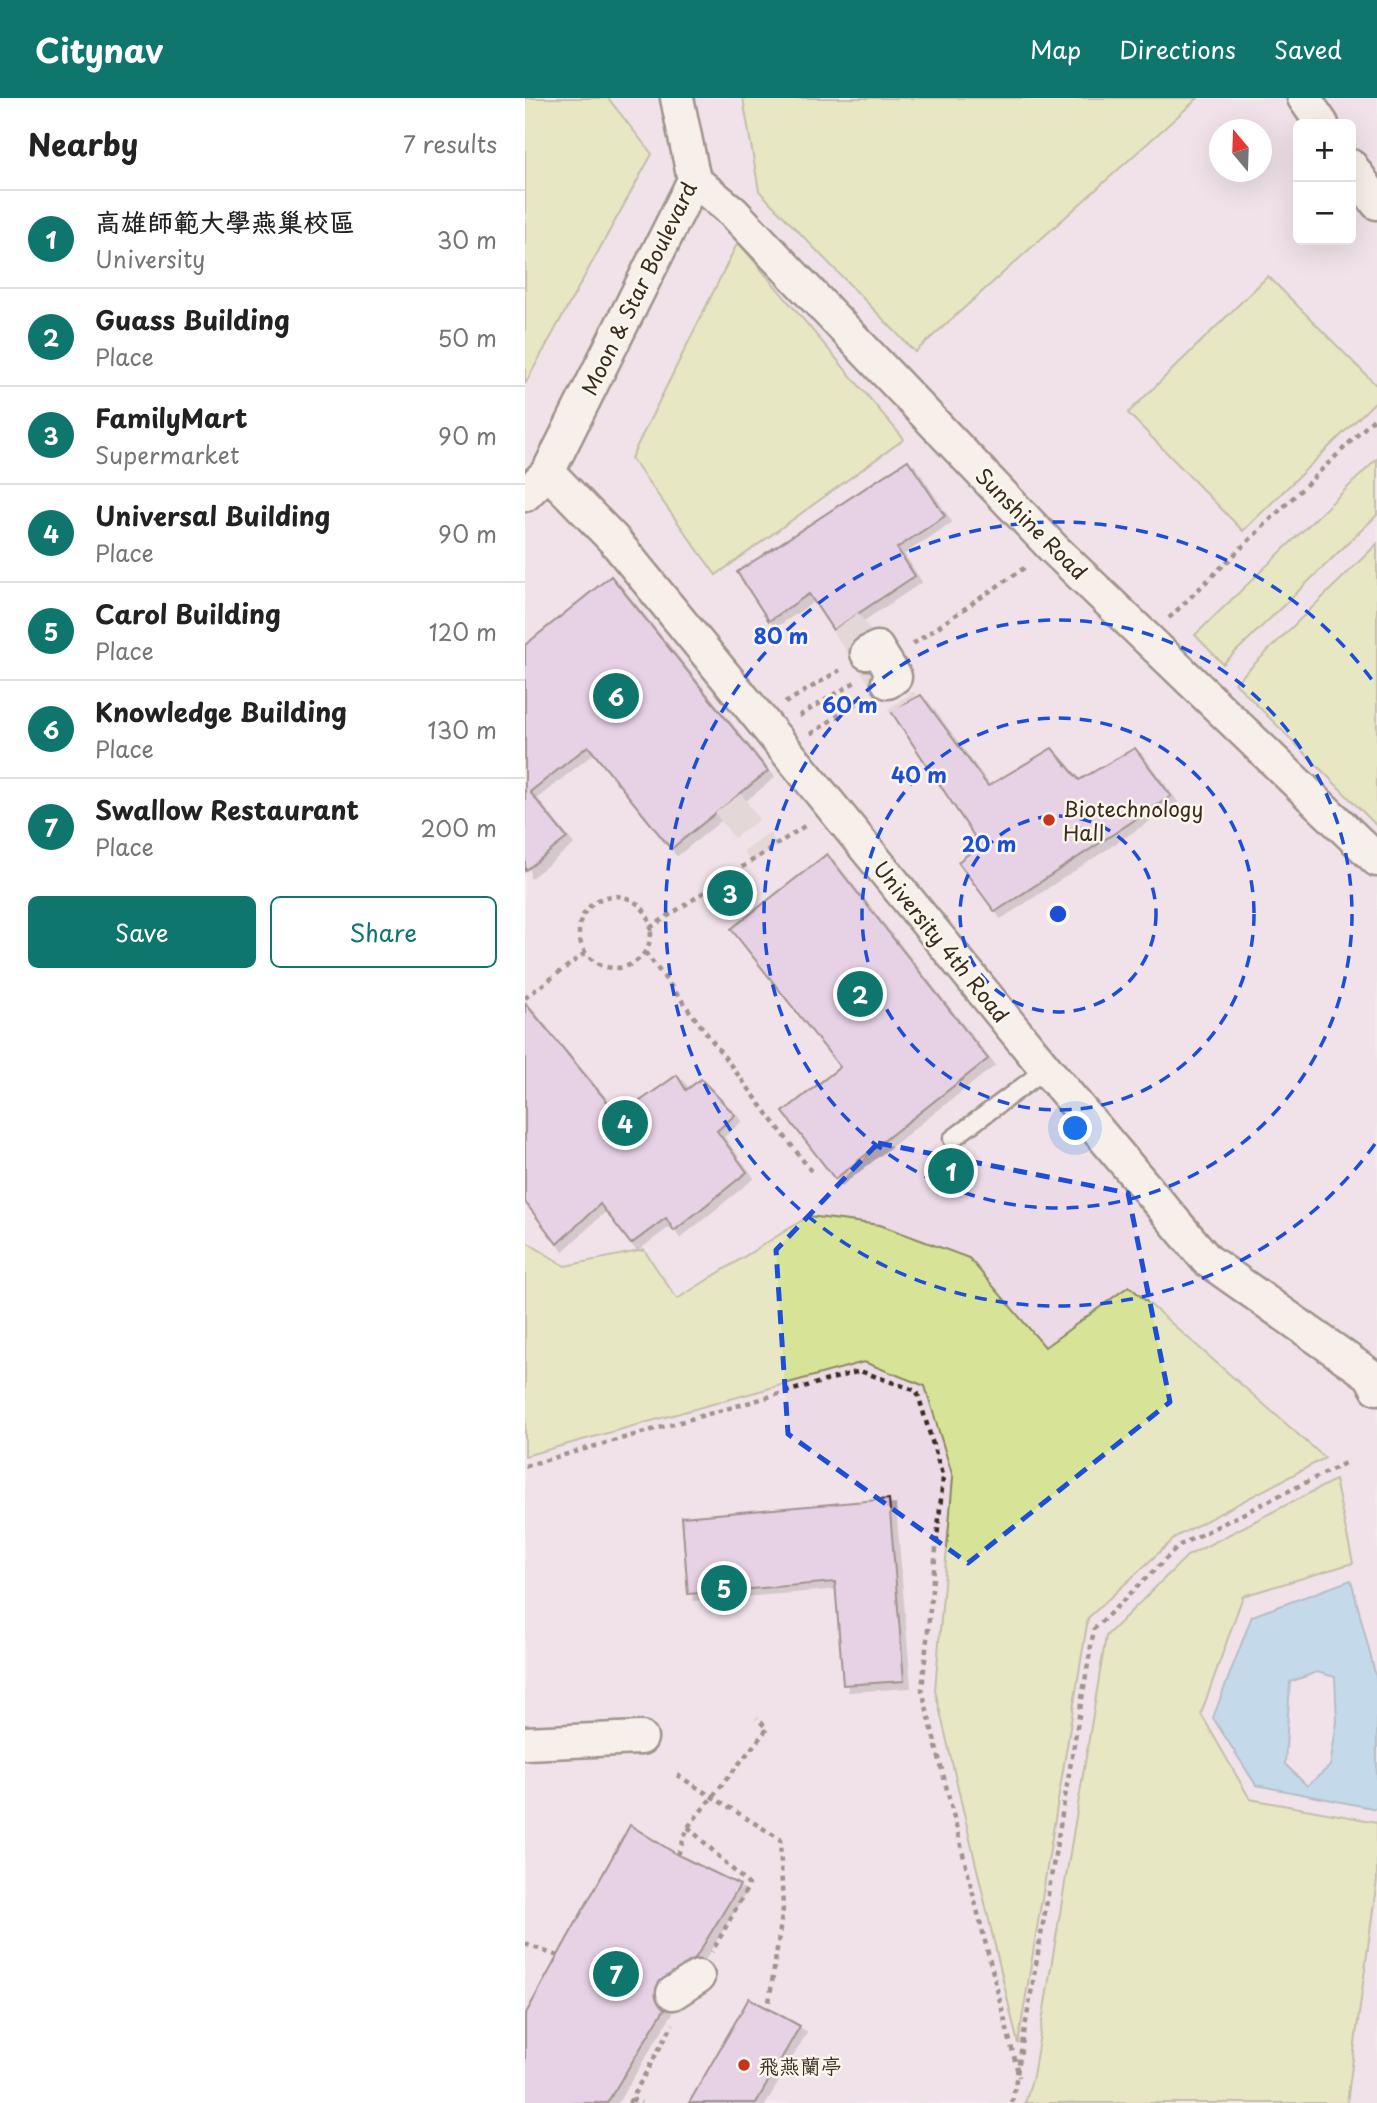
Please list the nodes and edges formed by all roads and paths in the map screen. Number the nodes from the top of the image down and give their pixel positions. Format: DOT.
graph roads {
  1 [pos="677,98"];
  2 [pos="1304,98"];
  3 [pos="1319,119"];
  4 [pos="1356,173"];
  5 [pos="694,180"];
  6 [pos="1377,203"];
  7 [pos="1377,416"];
  8 [pos="548,472"];
  9 [pos="525,495"];
  10 [pos="1053,548"];
  11 [pos="1149,638"];
  12 [pos="877,668"];
  13 [pos="773,733"];
  14 [pos="833,807"];
  15 [pos="1377,860"];
  16 [pos="650,928"];
  17 [pos="645,952"];
  18 [pos="585,953"];
  19 [pos="525,998"];
  20 [pos="1046,1069"];
  21 [pos="952,1139"];
  22 [pos="811,1171"];
  23 [pos="1375,1373"];
  24 [pos="1347,1462"];
  25 [pos="525,1466"];
  26 [pos="757,1718"];
  27 [pos="531,1736"];
  28 [pos="641,1738"];
  29 [pos="677,1775"];
  30 [pos="713,1797"];
  31 [pos="678,1855"];
  32 [pos="525,1944"];
  33 [pos="558,1956"];
  34 [pos="768,2009"];
  35 [pos="1019,2077"];
  36 [pos="631,2099"];
  37 [pos="1014,2101"];
  38 [pos="641,2103"];
  39 [pos="1007,2103"];
  1 -- 5 [label="street, Moon & Star Boulevard"];
  2 -- 3 [label="street"];
  4 -- 6 [label="street"];
  5 -- 8 [label="street, Moon & Star Boulevard"];
  5 -- 10 [label="street, Sunshine Road"];
  7 -- 11 [label="path"];
  8 -- 9 [label="street, Moon & Star Boulevard"];
  8 -- 13 [label="street, University 4th Road"];
  10 -- 11 [label="street, Sunshine Road"];
  10 -- 12 [label="path"];
  11 -- 15 [label="street, Sunshine Road"];
  12 -- 13 [label="path"];
  12 -- 13 [label="path"];
  12 -- 13 [label="path"];
  13 -- 14 [label="street, University 4th Road"];
  14 -- 16 [label="path"];
  14 -- 20 [label="street, University 4th Road"];
  16 -- 17 [label="path"];
  16 -- 18 [label="path"];
  17 -- 18 [label="path"];
  17 -- 22 [label="path"];
  18 -- 19 [label="path"];
  20 -- 21 [label="lane"];
  20 -- 23 [label="street, University 4th Road"];
  24 -- 35 [label="path"];
  25 -- 35 [label="path"];
  26 -- 30 [label="path"];
  27 -- 28 [label="street"];
  29 -- 30 [label="path"];
  30 -- 31 [label="path"];
  30 -- 34 [label="path"];
  32 -- 33 [label="path"];
  35 -- 37 [label="path"];
  36 -- 38 [label="path"];
  37 -- 39 [label="path"];
}
